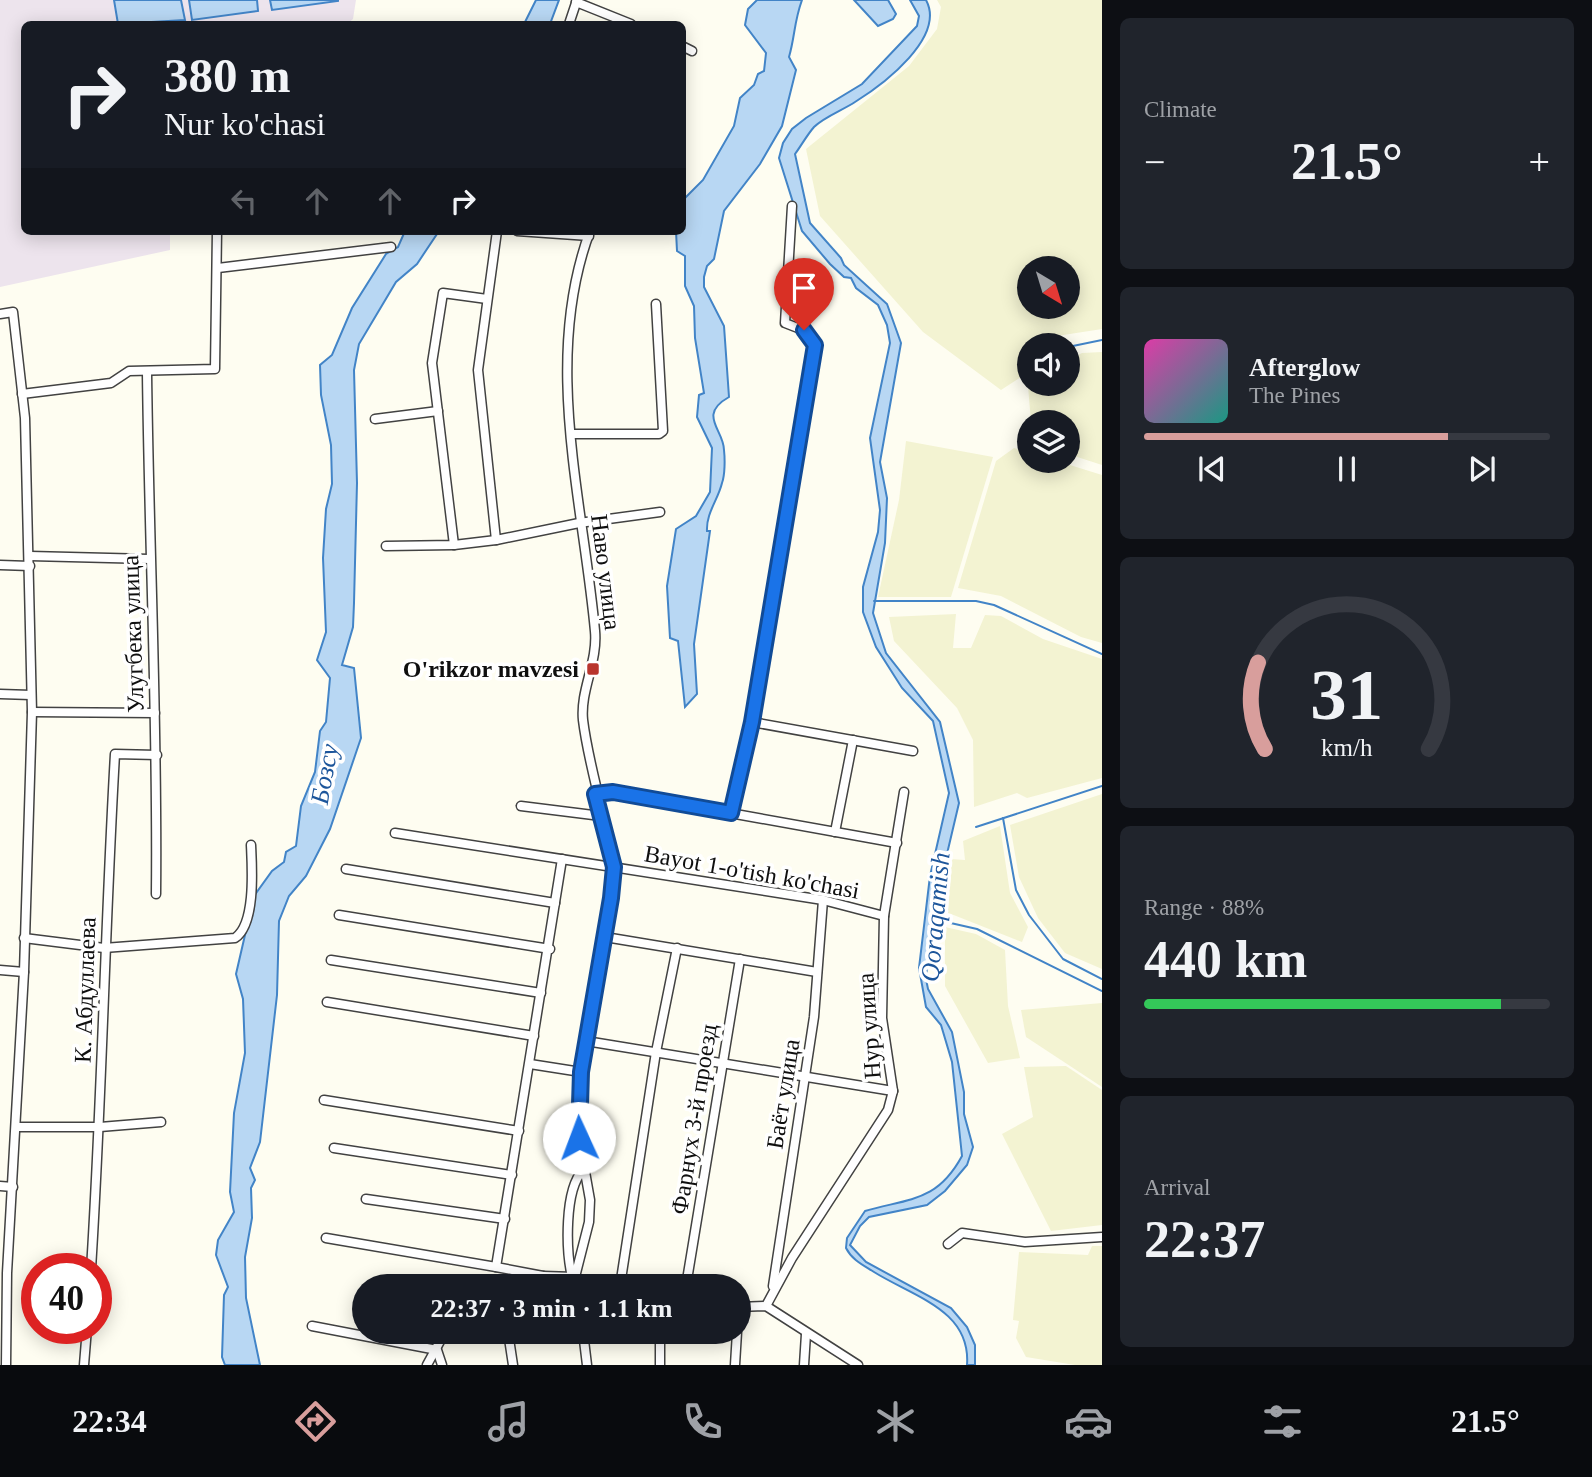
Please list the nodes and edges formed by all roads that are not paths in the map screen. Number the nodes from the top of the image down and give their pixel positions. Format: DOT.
graph roads {
  1 [pos="577,1"];
  2 [pos="570,21"];
  3 [pos="624,21"];
  4 [pos="686,49"];
  5 [pos="692,51"];
  6 [pos="792,206"];
  7 [pos="218,235"];
  8 [pos="496,235"];
  9 [pos="589,235"];
  10 [pos="391,247"];
  11 [pos="218,268"];
  12 [pos="487,299"];
  13 [pos="656,304"];
  14 [pos="0,314"];
  15 [pos="147,372"];
  16 [pos="22,394"];
  17 [pos="438,411"];
  18 [pos="375,419"];
  19 [pos="572,434"];
  20 [pos="660,512"];
  21 [pos="579,523"];
  22 [pos="496,540"];
  23 [pos="454,545"];
  24 [pos="386,546"];
  25 [pos="149,559"];
  26 [pos="30,561"];
  27 [pos="0,565"];
  28 [pos="0,694"];
  29 [pos="31,695"];
  30 [pos="32,712"];
  31 [pos="155,713"];
  32 [pos="752,722"];
  33 [pos="853,740"];
  34 [pos="913,751"];
  35 [pos="157,755"];
  36 [pos="904,792"];
  37 [pos="595,794"];
  38 [pos="522,806"];
  39 [pos="731,813"];
  40 [pos="601,816"];
  41 [pos="835,832"];
  42 [pos="395,833"];
  43 [pos="897,844"];
  44 [pos="251,845"];
  45 [pos="562,859"];
  46 [pos="614,867"];
  47 [pos="346,869"];
  48 [pos="156,894"];
  49 [pos="823,900"];
  50 [pos="555,903"];
  51 [pos="339,915"];
  52 [pos="884,916"];
  53 [pos="605,937"];
  54 [pos="24,938"];
  55 [pos="104,948"];
  56 [pos="550,948"];
  57 [pos="677,948"];
  58 [pos="740,959"];
  59 [pos="331,960"];
  60 [pos="0,970"];
  61 [pos="24,972"];
  62 [pos="817,972"];
  63 [pos="541,993"];
  64 [pos="327,1002"];
  65 [pos="534,1036"];
  66 [pos="586,1041"];
  67 [pos="656,1052"];
  68 [pos="723,1063"];
  69 [pos="530,1064"];
  70 [pos="581,1072"];
  71 [pos="805,1077"];
  72 [pos="893,1091"];
  73 [pos="324,1100"];
  74 [pos="161,1122"];
  75 [pos="16,1127"];
  76 [pos="100,1127"];
  77 [pos="519,1131"];
  78 [pos="334,1148"];
  79 [pos="583,1170"];
  80 [pos="512,1175"];
  81 [pos="0,1186"];
  82 [pos="13,1187"];
  83 [pos="366,1199"];
  84 [pos="505,1219"];
  85 [pos="1102,1237"];
  86 [pos="326,1238"];
  87 [pos="948,1244"];
  88 [pos="91,1253"];
  89 [pos="496,1267"];
  90 [pos="4,1272"];
  91 [pos="533,1274"];
  92 [pos="572,1274"];
  93 [pos="576,1274"];
  94 [pos="622,1274"];
  95 [pos="687,1274"];
  96 [pos="771,1293"];
  97 [pos="766,1306"];
  98 [pos="751,1307"];
  99 [pos="312,1326"];
  100 [pos="806,1334"];
  101 [pos="86,1344"];
  102 [pos="440,1344"];
  103 [pos="510,1344"];
  104 [pos="584,1344"];
  105 [pos="660,1344"];
  106 [pos="736,1344"];
  107 [pos="437,1350"];
  108 [pos="6,1365"];
  109 [pos="84,1365"];
  110 [pos="428,1365"];
  111 [pos="442,1365"];
  112 [pos="513,1365"];
  113 [pos="587,1365"];
  114 [pos="660,1365"];
  115 [pos="735,1365"];
  116 [pos="804,1365"];
  117 [pos="858,1365"];
  1 -- 2 [label="street"];
  1 -- 3 [label="street"];
  4 -- 5 [label="street"];
  6 -- 32 [label="street"];
  7 -- 11 [label="street"];
  8 -- 12 [label="street"];
  9 -- 19 [label="street, Наво улица"];
  10 -- 11 [label="street"];
  11 -- 15 [label="street"];
  12 -- 17 [label="street"];
  12 -- 22 [label="street"];
  13 -- 19 [label="street"];
  14 -- 16 [label="street"];
  15 -- 16 [label="street"];
  15 -- 25 [label="street, Улугбека улица"];
  16 -- 26 [label="street"];
  17 -- 18 [label="street"];
  17 -- 23 [label="street"];
  19 -- 21 [label="street, Наво улица"];
  20 -- 21 [label="street"];
  21 -- 22 [label="street"];
  21 -- 37 [label="street, Наво улица"];
  22 -- 23 [label="street"];
  23 -- 24 [label="street"];
  25 -- 26 [label="street"];
  25 -- 31 [label="street, Улугбека улица"];
  26 -- 27 [label="street"];
  26 -- 29 [label="street"];
  28 -- 29 [label="street"];
  29 -- 30 [label="street"];
  30 -- 31 [label="street"];
  30 -- 54 [label="street"];
  31 -- 35 [label="street, Улугбека улица"];
  32 -- 33 [label="street"];
  32 -- 39 [label="street"];
  33 -- 34 [label="street"];
  33 -- 41 [label="street"];
  35 -- 48 [label="street, Улугбека улица"];
  35 -- 55 [label="street, К. Абдуллаева"];
  36 -- 43 [label="street, Нур улица"];
  37 -- 39 [label="street"];
  37 -- 40 [label="street, Наво улица"];
  38 -- 40 [label="street"];
  39 -- 41 [label="street"];
  40 -- 46 [label="street, Наво улица"];
  41 -- 43 [label="street"];
  42 -- 45 [label="street, Bayot 1-o'tish ko'chasi"];
  43 -- 52 [label="street, Нур улица"];
  44 -- 55 [label="street"];
  45 -- 46 [label="street, Bayot 1-o'tish ko'chasi"];
  45 -- 50 [label="street"];
  46 -- 49 [label="street, Bayot 1-o'tish ko'chasi"];
  46 -- 53 [label="street, Наво улица"];
  47 -- 50 [label="street"];
  49 -- 52 [label="street, Bayot 1-o'tish ko'chasi"];
  49 -- 62 [label="street, Баёт улица"];
  50 -- 56 [label="street"];
  51 -- 56 [label="street"];
  52 -- 72 [label="street, Нур улица"];
  53 -- 57 [label="street"];
  53 -- 66 [label="street, Наво улица"];
  54 -- 55 [label="street"];
  54 -- 61 [label="street"];
  55 -- 76 [label="street, К. Абдуллаева"];
  56 -- 63 [label="street"];
  57 -- 58 [label="street"];
  57 -- 67 [label="street"];
  58 -- 62 [label="street"];
  58 -- 68 [label="street, Фарнух 3-й проезд"];
  59 -- 63 [label="street"];
  60 -- 61 [label="street"];
  61 -- 75 [label="street"];
  62 -- 71 [label="street, Баёт улица"];
  63 -- 65 [label="street"];
  64 -- 65 [label="street"];
  65 -- 69 [label="street"];
  66 -- 67 [label="street"];
  66 -- 70 [label="street, Наво улица"];
  67 -- 68 [label="street"];
  67 -- 94 [label="street"];
  68 -- 71 [label="street"];
  68 -- 95 [label="street, Фарнух 3-й проезд"];
  69 -- 70 [label="street"];
  69 -- 77 [label="street"];
  70 -- 79 [label="street, Наво улица"];
  71 -- 72 [label="street"];
  71 -- 96 [label="street, Баёт улица"];
  72 -- 96 [label="street, Нур улица"];
  73 -- 77 [label="street"];
  74 -- 76 [label="street"];
  75 -- 76 [label="street"];
  75 -- 82 [label="street"];
  76 -- 88 [label="street, К. Абдуллаева"];
  77 -- 80 [label="street"];
  78 -- 80 [label="street"];
  79 -- 92 [label="street"];
  79 -- 93 [label="street, Наво улица"];
  80 -- 84 [label="street"];
  81 -- 82 [label="street"];
  82 -- 90 [label="street"];
  83 -- 84 [label="street"];
  84 -- 89 [label="street"];
  85 -- 87 [label="street"];
  86 -- 89 [label="street"];
  89 -- 91 [label="street"];
  90 -- 108 [label="street"];
  96 -- 97 [label="street, Нур улица"];
  97 -- 98 [label="street"];
  97 -- 100 [label="street"];
  99 -- 107 [label="street"];
  100 -- 116 [label="street"];
  100 -- 117 [label="street"];
  101 -- 109 [label="street"];
  102 -- 107 [label="street"];
  103 -- 112 [label="street"];
  104 -- 113 [label="street"];
  105 -- 114 [label="street"];
  106 -- 115 [label="street"];
  107 -- 110 [label="street"];
  107 -- 111 [label="street"];
}
